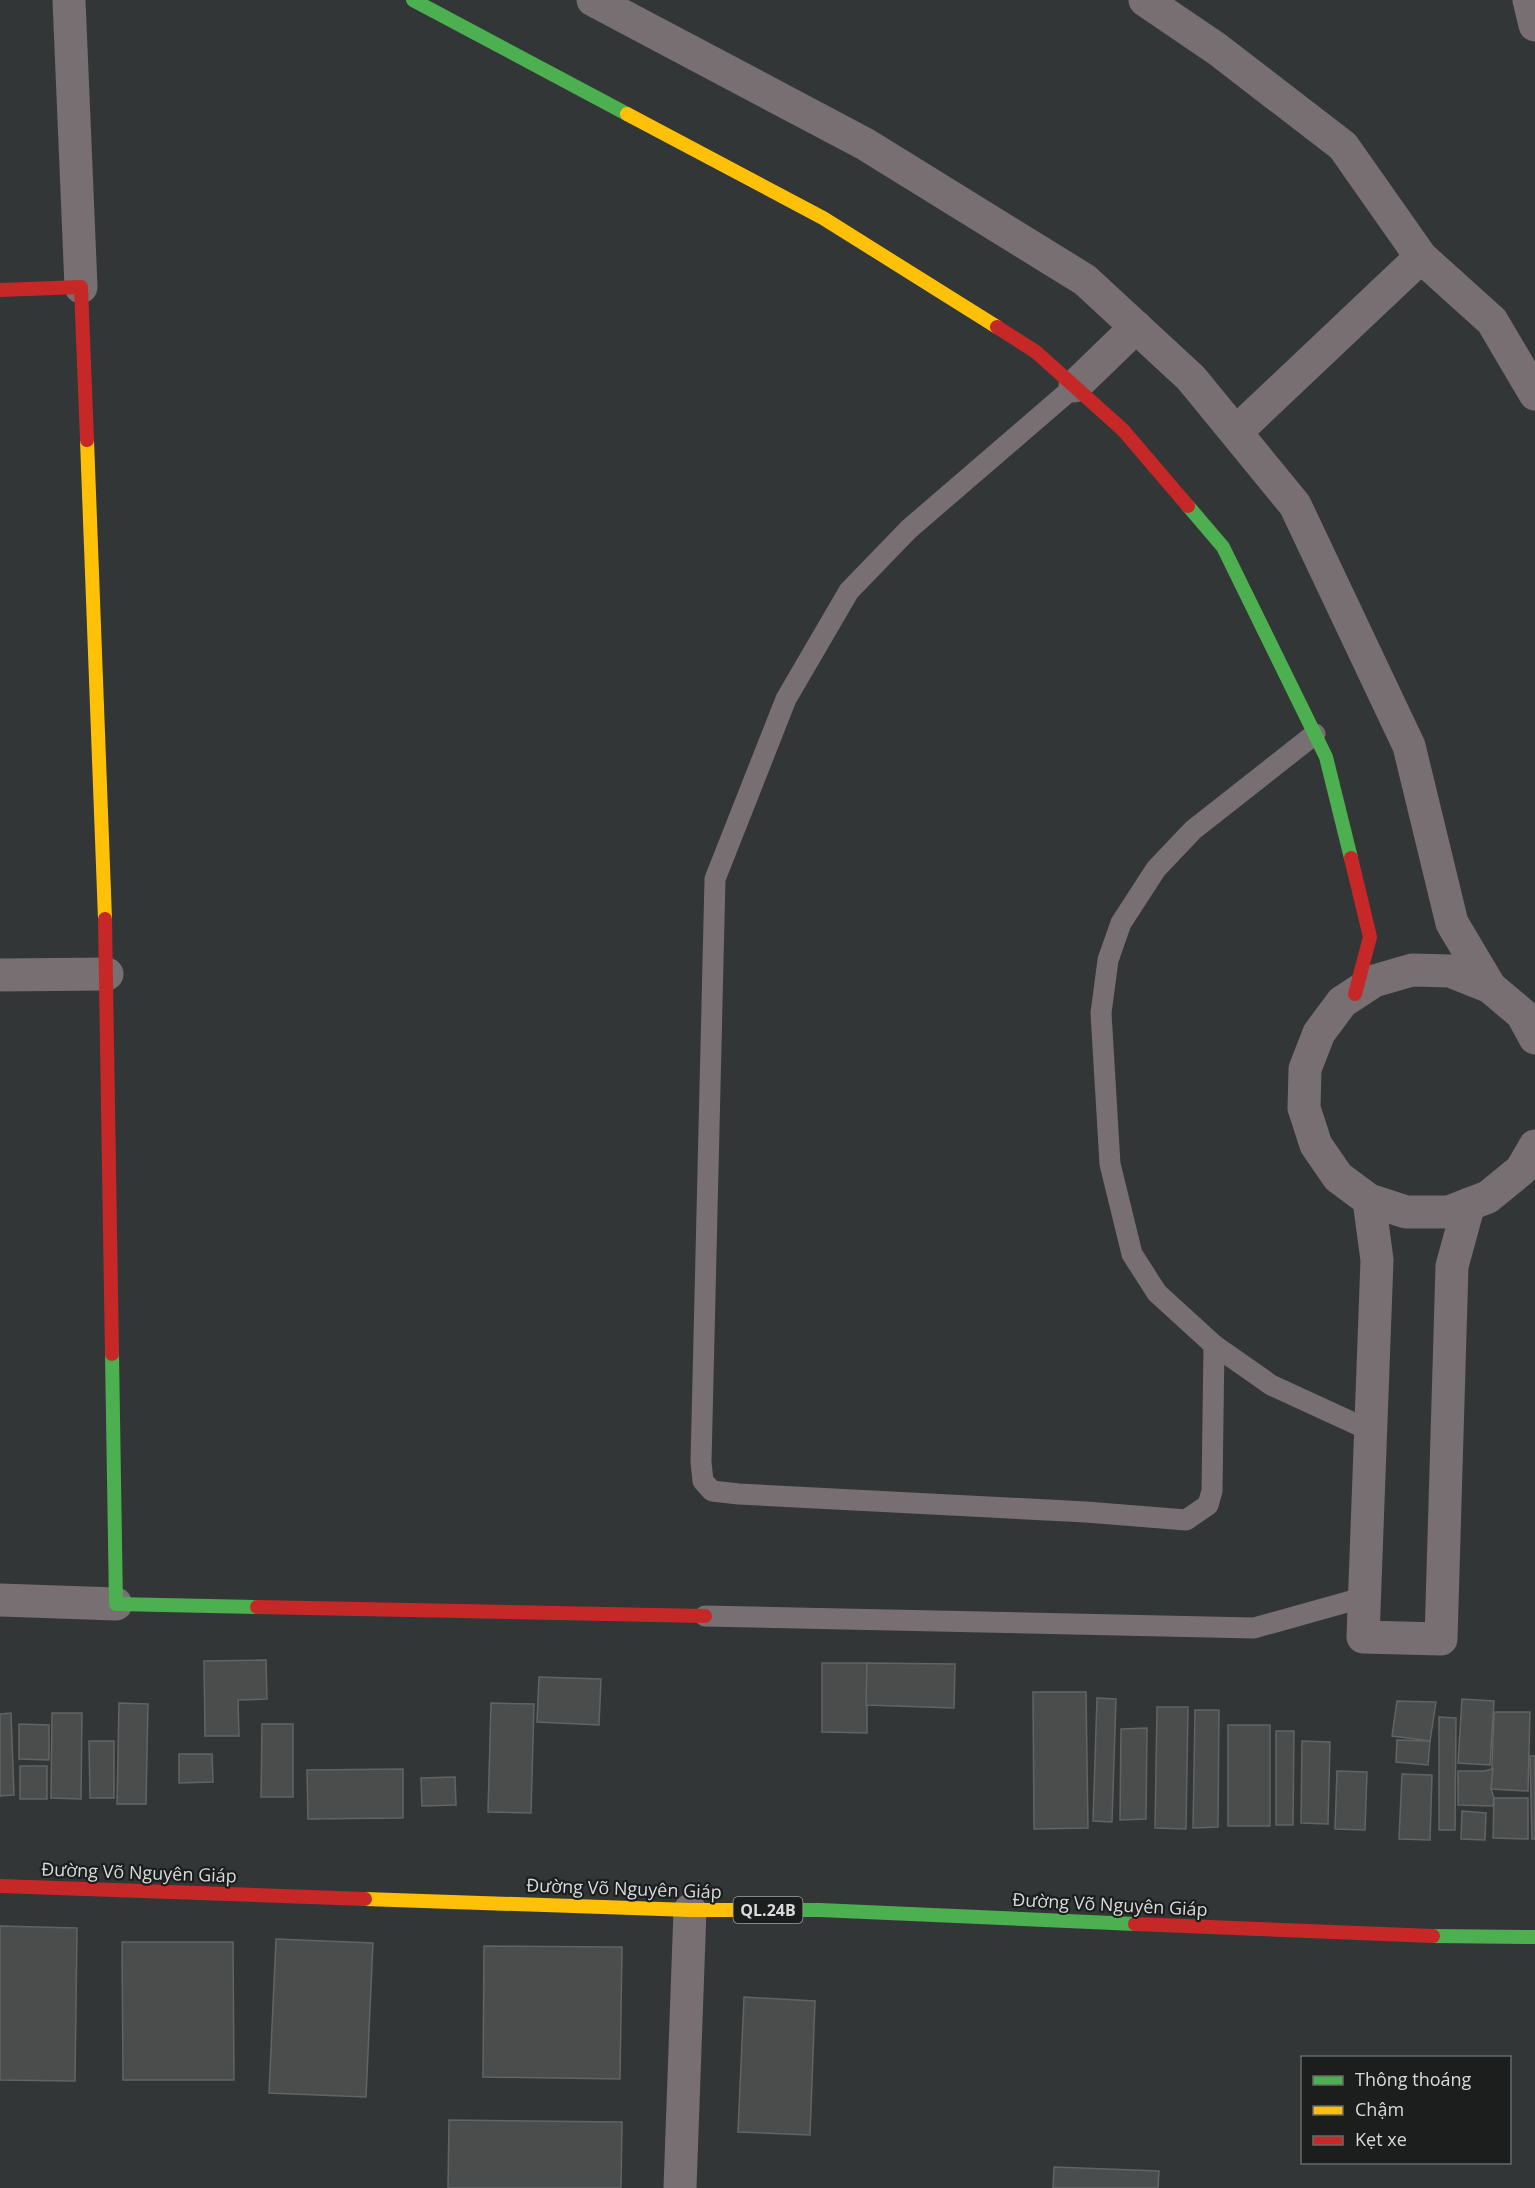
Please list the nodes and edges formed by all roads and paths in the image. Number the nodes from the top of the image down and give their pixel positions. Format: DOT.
graph roads {
  1 [pos="69,0"];
  2 [pos="414,0"];
  3 [pos="593,0"];
  4 [pos="1145,0"];
  5 [pos="1529,0"];
  6 [pos="1535,25"];
  7 [pos="1421,257"];
  8 [pos="81,287"];
  9 [pos="0,290"];
  10 [pos="1136,327"];
  11 [pos="1075,386"];
  12 [pos="1535,394"];
  13 [pos="1236,432"];
  14 [pos="1315,734"];
  15 [pos="107,974"];
  16 [pos="0,975"];
  17 [pos="1490,987"];
  18 [pos="1354,994"];
  19 [pos="1533,1030"];
  20 [pos="1530,1159"];
  21 [pos="1369,1200"];
  22 [pos="1469,1204"];
  23 [pos="1214,1345"];
  24 [pos="1371,1431"];
  25 [pos="1365,1597"];
  26 [pos="0,1600"];
  27 [pos="117,1604"];
  28 [pos="705,1616"];
  29 [pos="0,1886"];
  30 [pos="690,1910"];
  31 [pos="1535,1937"];
  32 [pos="680,2188"];
  1 -- 8 [label="street"];
  2 -- 11 [label="street"];
  3 -- 10 [label="street"];
  4 -- 7 [label="street"];
  5 -- 6 [label="street"];
  7 -- 12 [label="street"];
  7 -- 13 [label="street"];
  8 -- 9 [label="street"];
  8 -- 15 [label="street"];
  10 -- 11 [label="street"];
  10 -- 13 [label="street"];
  11 -- 14 [label="street"];
  11 -- 23 [label="lane"];
  13 -- 17 [label="street"];
  14 -- 18 [label="street"];
  14 -- 23 [label="lane"];
  15 -- 16 [label="street"];
  15 -- 27 [label="street"];
  17 -- 18 [label="street"];
  17 -- 19 [label="street"];
  18 -- 21 [label="street"];
  20 -- 22 [label="street"];
  21 -- 22 [label="street"];
  21 -- 24 [label="street"];
  22 -- 25 [label="street"];
  23 -- 24 [label="lane"];
  24 -- 25 [label="street"];
  25 -- 28 [label="lane"];
  26 -- 27 [label="street"];
  27 -- 28 [label="street"];
  29 -- 30 [label="street, Đường Võ Nguyên Giáp / QL.24B"];
  30 -- 31 [label="street, Đường Võ Nguyên Giáp / QL.24B"];
  30 -- 32 [label="street"];
}
